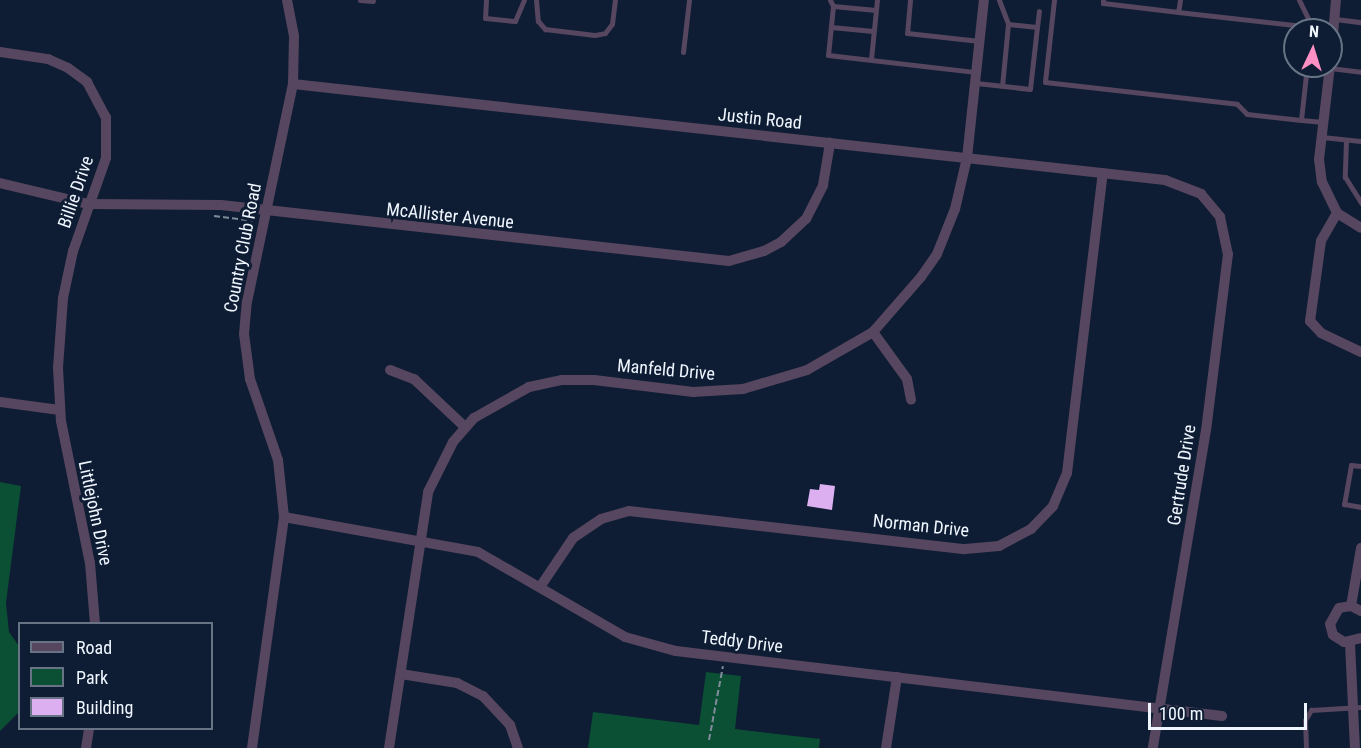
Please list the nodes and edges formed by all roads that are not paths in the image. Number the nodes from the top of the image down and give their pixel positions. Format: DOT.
graph roads {
  1 [pos="287,0"];
  2 [pos="360,0"];
  3 [pos="486,0"];
  4 [pos="524,0"];
  5 [pos="536,0"];
  6 [pos="615,0"];
  7 [pos="689,0"];
  8 [pos="877,0"];
  9 [pos="910,0"];
  10 [pos="984,0"];
  11 [pos="999,0"];
  12 [pos="1054,0"];
  13 [pos="1103,0"];
  14 [pos="1180,0"];
  15 [pos="1299,0"];
  16 [pos="1336,0"];
  17 [pos="373,1"];
  18 [pos="832,3"];
  19 [pos="876,10"];
  20 [pos="1040,11"];
  21 [pos="1178,12"];
  22 [pos="1307,18"];
  23 [pos="1335,18"];
  24 [pos="1361,22"];
  25 [pos="1343,23"];
  26 [pos="1008,24"];
  27 [pos="1283,25"];
  28 [pos="831,27"];
  29 [pos="1037,27"];
  30 [pos="873,31"];
  31 [pos="980,41"];
  32 [pos="0,52"];
  33 [pos="683,52"];
  34 [pos="871,59"];
  35 [pos="1343,67"];
  36 [pos="1361,72"];
  37 [pos="976,77"];
  38 [pos="1306,78"];
  39 [pos="1328,78"];
  40 [pos="293,84"];
  41 [pos="1002,86"];
  42 [pos="1301,120"];
  43 [pos="1323,122"];
  44 [pos="1322,137"];
  45 [pos="1346,140"];
  46 [pos="1361,141"];
  47 [pos="830,143"];
  48 [pos="967,158"];
  49 [pos="1103,173"];
  50 [pos="0,183"];
  51 [pos="1361,202"];
  52 [pos="88,204"];
  53 [pos="1215,208"];
  54 [pos="266,213"];
  55 [pos="1337,213"];
  56 [pos="1361,228"];
  57 [pos="873,332"];
  58 [pos="1361,352"];
  59 [pos="390,370"];
  60 [pos="911,400"];
  61 [pos="0,402"];
  62 [pos="59,410"];
  63 [pos="465,427"];
  64 [pos="1361,466"];
  65 [pos="1361,507"];
  66 [pos="284,517"];
  67 [pos="420,540"];
  68 [pos="1361,548"];
  69 [pos="540,587"];
  70 [pos="1356,608"];
  71 [pos="95,622"];
  72 [pos="1361,638"];
  73 [pos="1350,643"];
  74 [pos="401,674"];
  75 [pos="897,677"];
  76 [pos="1357,707"];
  77 [pos="1160,709"];
  78 [pos="1222,716"];
  79 [pos="89,730"];
  80 [pos="87,748"];
  81 [pos="252,748"];
  82 [pos="389,748"];
  83 [pos="518,748"];
  84 [pos="885,748"];
  85 [pos="1153,748"];
  86 [pos="1306,748"];
  87 [pos="1354,748"];
  1 -- 40 [label="street, Country Club Road"];
  2 -- 17 [label="lane"];
  3 -- 4 [label="lane"];
  5 -- 6 [label="lane"];
  7 -- 33 [label="lane"];
  8 -- 19 [label="lane"];
  9 -- 31 [label="lane"];
  10 -- 31 [label="street, Manfeld Drive"];
  11 -- 26 [label="lane"];
  12 -- 42 [label="lane"];
  13 -- 21 [label="lane"];
  14 -- 21 [label="lane"];
  15 -- 22 [label="lane"];
  16 -- 23 [label="street"];
  18 -- 19 [label="lane"];
  18 -- 28 [label="lane"];
  19 -- 30 [label="lane"];
  20 -- 29 [label="lane"];
  21 -- 27 [label="lane"];
  24 -- 25 [label="lane"];
  26 -- 29 [label="lane"];
  26 -- 41 [label="lane"];
  28 -- 30 [label="lane"];
  28 -- 34 [label="lane"];
  29 -- 41 [label="lane"];
  30 -- 34 [label="lane"];
  31 -- 37 [label="street, Manfeld Drive"];
  32 -- 52 [label="street, Billie Drive"];
  34 -- 37 [label="lane"];
  35 -- 36 [label="lane"];
  37 -- 41 [label="lane"];
  37 -- 48 [label="street, Manfeld Drive"];
  38 -- 42 [label="lane"];
  39 -- 43 [label="street"];
  40 -- 47 [label="street, Justin Road"];
  40 -- 54 [label="street, Country Club Road"];
  42 -- 43 [label="lane"];
  43 -- 44 [label="street"];
  44 -- 45 [label="lane"];
  44 -- 55 [label="street"];
  45 -- 46 [label="lane"];
  45 -- 51 [label="lane"];
  47 -- 48 [label="street, Justin Road"];
  47 -- 54 [label="street, McAllister Avenue"];
  48 -- 49 [label="street, Justin Road"];
  48 -- 57 [label="street, Manfeld Drive"];
  49 -- 53 [label="street, Justin Road"];
  49 -- 69 [label="street, Norman Drive"];
  50 -- 52 [label="street, McAllister Avenue"];
  52 -- 54 [label="street, McAllister Avenue"];
  52 -- 62 [label="street, Billie Drive"];
  53 -- 77 [label="street, Gertrude Drive"];
  54 -- 66 [label="street, Country Club Road"];
  55 -- 56 [label="street"];
  55 -- 58 [label="street"];
  57 -- 60 [label="street"];
  57 -- 63 [label="street, Manfeld Drive"];
  59 -- 63 [label="street"];
  61 -- 62 [label="street"];
  62 -- 71 [label="street, Littlejohn Drive"];
  63 -- 67 [label="street, Manfeld Drive"];
  64 -- 65 [label="lane"];
  66 -- 67 [label="street, Teddy Drive"];
  66 -- 81 [label="street, Country Club Road"];
  67 -- 69 [label="street, Teddy Drive"];
  67 -- 74 [label="street, Manfeld Drive"];
  68 -- 70 [label="street"];
  69 -- 75 [label="street, Teddy Drive"];
  70 -- 73 [label="street"];
  72 -- 73 [label="street"];
  73 -- 76 [label="street"];
  74 -- 82 [label="street, Manfeld Drive"];
  74 -- 83 [label="street"];
  75 -- 77 [label="street, Teddy Drive"];
  75 -- 84 [label="street"];
  76 -- 86 [label="lane"];
  76 -- 87 [label="street"];
  77 -- 78 [label="street, Teddy Drive"];
  77 -- 85 [label="street, Gertrude Drive"];
  79 -- 80 [label="street"];
}
